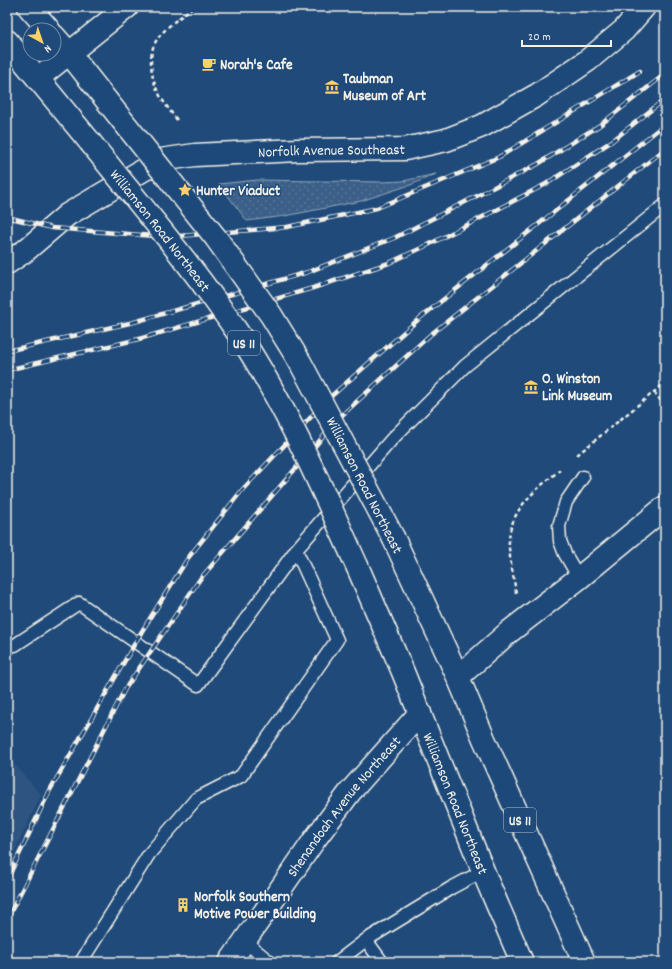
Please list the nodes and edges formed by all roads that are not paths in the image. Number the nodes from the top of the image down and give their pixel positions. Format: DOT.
graph roads {
  1 [pos="29,7"];
  2 [pos="127,7"];
  3 [pos="644,7"];
  4 [pos="42,22"];
  5 [pos="7,42"];
  6 [pos="62,45"];
  7 [pos="69,53"];
  8 [pos="38,78"];
  9 [pos="665,205"];
  10 [pos="7,263"];
  11 [pos="583,477"];
  12 [pos="665,507"];
  13 [pos="296,550"];
  14 [pos="579,578"];
  15 [pos="7,647"];
  16 [pos="458,677"];
  17 [pos="420,713"];
  18 [pos="483,870"];
  19 [pos="366,940"];
  20 [pos="244,941"];
  21 [pos="81,962"];
  22 [pos="230,962"];
  23 [pos="270,962"];
  24 [pos="337,962"];
  25 [pos="382,962"];
  26 [pos="522,962"];
  27 [pos="584,962"];
  1 -- 4 [label="main road"];
  2 -- 7 [label="main road"];
  3 -- 10 [label="main road, Norfolk Avenue Southeast"];
  5 -- 8 [label="main road, US 11"];
  6 -- 7 [label="main road, US 11"];
  7 -- 8 [label="main road"];
  7 -- 16 [label="main road, Williamson Road Northeast / US 11, bridge"];
  8 -- 17 [label="main road, Williamson Road Northeast / US 11, bridge"];
  9 -- 13 [label="lane"];
  11 -- 14 [label="lane"];
  12 -- 14 [label="main road"];
  13 -- 15 [label="lane"];
  13 -- 21 [label="lane"];
  14 -- 16 [label="main road"];
  16 -- 27 [label="main road, Williamson Road Northeast / US 11"];
  17 -- 18 [label="main road, Williamson Road Northeast / US 11"];
  17 -- 20 [label="main road, Shenandoah Avenue Northeast"];
  18 -- 19 [label="lane"];
  18 -- 26 [label="main road, Williamson Road Northeast / US 11"];
  19 -- 24 [label="lane"];
  19 -- 25 [label="lane"];
  20 -- 22 [label="main road, Shenandoah Avenue Northeast"];
  20 -- 23 [label="lane"];
}
